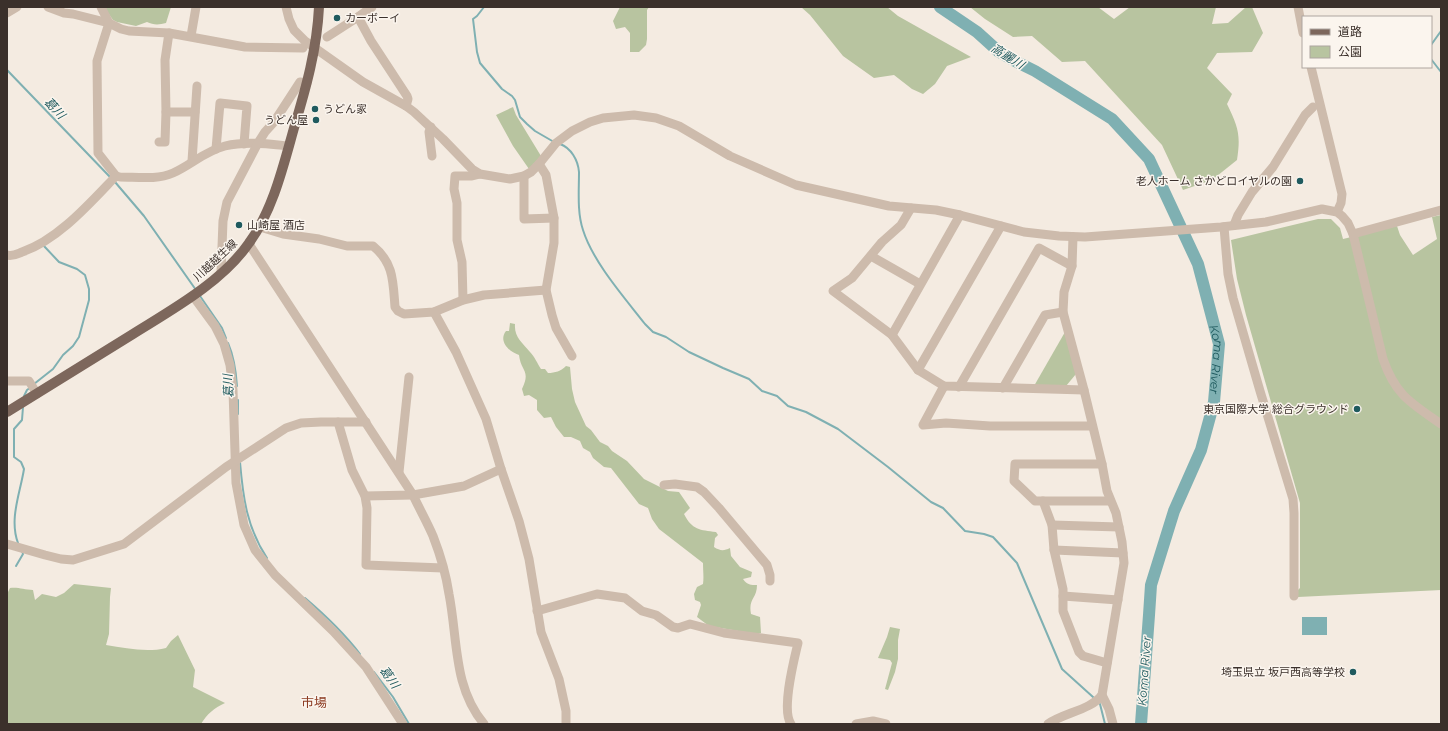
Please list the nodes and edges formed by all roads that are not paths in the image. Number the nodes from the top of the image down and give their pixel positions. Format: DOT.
graph roads {
  1 [pos="17,7"];
  2 [pos="48,7"];
  3 [pos="101,7"];
  4 [pos="196,7"];
  5 [pos="286,7"];
  6 [pos="319,7"];
  7 [pos="372,7"];
  8 [pos="1298,7"];
  9 [pos="7,13"];
  10 [pos="358,17"];
  11 [pos="108,23"];
  12 [pos="1302,28"];
  13 [pos="169,33"];
  14 [pos="191,36"];
  15 [pos="327,37"];
  16 [pos="303,48"];
  17 [pos="315,49"];
  18 [pos="1311,68"];
  19 [pos="307,83"];
  20 [pos="197,86"];
  21 [pos="406,106"];
  22 [pos="1313,107"];
  23 [pos="166,112"];
  24 [pos="195,112"];
  25 [pos="431,127"];
  26 [pos="159,142"];
  27 [pos="258,143"];
  28 [pos="244,144"];
  29 [pos="289,146"];
  30 [pos="216,148"];
  31 [pos="432,156"];
  32 [pos="192,161"];
  33 [pos="539,164"];
  34 [pos="480,174"];
  35 [pos="116,176"];
  36 [pos="524,176"];
  37 [pos="911,208"];
  38 [pos="1441,210"];
  39 [pos="1337,212"];
  40 [pos="960,215"];
  41 [pos="554,218"];
  42 [pos="1234,225"];
  43 [pos="260,226"];
  44 [pos="1001,226"];
  45 [pos="1224,227"];
  46 [pos="1353,234"];
  47 [pos="1073,237"];
  48 [pos="249,244"];
  49 [pos="7,255"];
  50 [pos="871,256"];
  51 [pos="1072,266"];
  52 [pos="221,273"];
  53 [pos="920,284"];
  54 [pos="546,290"];
  55 [pos="195,294"];
  56 [pos="463,300"];
  57 [pos="434,312"];
  58 [pos="1063,312"];
  59 [pos="892,335"];
  60 [pos="572,356"];
  61 [pos="918,370"];
  62 [pos="409,377"];
  63 [pos="7,381"];
  64 [pos="944,386"];
  65 [pos="959,387"];
  66 [pos="1003,388"];
  67 [pos="1084,390"];
  68 [pos="37,394"];
  69 [pos="7,412"];
  70 [pos="338,422"];
  71 [pos="366,422"];
  72 [pos="1441,424"];
  73 [pos="1092,426"];
  74 [pos="234,461"];
  75 [pos="1102,464"];
  76 [pos="501,469"];
  77 [pos="399,472"];
  78 [pos="664,485"];
  79 [pos="413,495"];
  80 [pos="365,496"];
  81 [pos="1043,501"];
  82 [pos="1110,501"];
  83 [pos="1052,525"];
  84 [pos="1119,527"];
  85 [pos="7,544"];
  86 [pos="1054,550"];
  87 [pos="1123,553"];
  88 [pos="443,568"];
  89 [pos="770,582"];
  90 [pos="1062,596"];
  91 [pos="1294,596"];
  92 [pos="1118,600"];
  93 [pos="537,611"];
  94 [pos="1107,663"];
  95 [pos="1102,695"];
  96 [pos="1053,723"];
  97 [pos="403,724"];
  98 [pos="484,724"];
  99 [pos="566,724"];
  100 [pos="791,724"];
  101 [pos="856,724"];
  102 [pos="886,724"];
  103 [pos="1113,724"];
  1 -- 9 [label="street"];
  2 -- 11 [label="street"];
  3 -- 11 [label="street"];
  4 -- 14 [label="street"];
  5 -- 17 [label="street"];
  6 -- 17 [label="main road, 川越越生線"];
  7 -- 10 [label="street"];
  8 -- 12 [label="street"];
  10 -- 15 [label="street"];
  10 -- 21 [label="street"];
  11 -- 13 [label="street"];
  11 -- 35 [label="street"];
  13 -- 14 [label="street"];
  13 -- 23 [label="street"];
  14 -- 16 [label="street"];
  17 -- 19 [label="main road, 川越越生線"];
  17 -- 21 [label="street"];
  18 -- 39 [label="street"];
  19 -- 27 [label="street"];
  19 -- 29 [label="main road, 川越越生線"];
  20 -- 24 [label="street"];
  21 -- 25 [label="street"];
  22 -- 42 [label="street"];
  23 -- 24 [label="street"];
  23 -- 26 [label="street"];
  24 -- 32 [label="street"];
  25 -- 31 [label="street"];
  25 -- 34 [label="street"];
  27 -- 28 [label="street"];
  27 -- 29 [label="street"];
  27 -- 52 [label="street"];
  28 -- 30 [label="street"];
  28 -- 30 [label="street"];
  29 -- 43 [label="main road, 川越越生線"];
  30 -- 32 [label="street"];
  32 -- 35 [label="street"];
  33 -- 36 [label="street"];
  33 -- 37 [label="street"];
  33 -- 41 [label="street"];
  34 -- 36 [label="street"];
  34 -- 56 [label="street"];
  35 -- 49 [label="street"];
  36 -- 41 [label="street"];
  37 -- 40 [label="street"];
  37 -- 50 [label="street"];
  38 -- 46 [label="street"];
  39 -- 42 [label="street"];
  39 -- 46 [label="street"];
  40 -- 44 [label="street"];
  40 -- 53 [label="street"];
  41 -- 54 [label="street"];
  42 -- 45 [label="street"];
  43 -- 48 [label="main road, 川越越生線"];
  43 -- 57 [label="street"];
  44 -- 47 [label="street"];
  44 -- 61 [label="street"];
  45 -- 47 [label="street"];
  45 -- 91 [label="street"];
  46 -- 72 [label="street"];
  47 -- 51 [label="street"];
  48 -- 52 [label="main road, 川越越生線"];
  48 -- 71 [label="street"];
  50 -- 53 [label="street"];
  50 -- 59 [label="street"];
  51 -- 58 [label="street"];
  51 -- 65 [label="street"];
  52 -- 55 [label="main road, 川越越生線"];
  53 -- 59 [label="street"];
  54 -- 56 [label="street"];
  54 -- 60 [label="street"];
  55 -- 68 [label="main road, 川越越生線"];
  55 -- 74 [label="street"];
  56 -- 57 [label="street"];
  57 -- 76 [label="street"];
  58 -- 66 [label="street"];
  58 -- 67 [label="street"];
  59 -- 61 [label="street"];
  61 -- 64 [label="street"];
  62 -- 77 [label="street"];
  63 -- 68 [label="street"];
  64 -- 65 [label="street"];
  64 -- 73 [label="street"];
  65 -- 66 [label="street"];
  66 -- 67 [label="street"];
  67 -- 73 [label="street"];
  68 -- 69 [label="main road, 川越越生線"];
  70 -- 71 [label="street"];
  70 -- 74 [label="street"];
  70 -- 80 [label="street"];
  71 -- 77 [label="street"];
  73 -- 75 [label="street"];
  74 -- 85 [label="street"];
  74 -- 97 [label="street"];
  75 -- 81 [label="street"];
  75 -- 82 [label="street"];
  76 -- 79 [label="street"];
  76 -- 93 [label="street"];
  77 -- 79 [label="street"];
  78 -- 89 [label="street"];
  79 -- 80 [label="street"];
  79 -- 88 [label="street"];
  80 -- 88 [label="street"];
  81 -- 82 [label="street"];
  81 -- 83 [label="street"];
  82 -- 84 [label="street"];
  83 -- 84 [label="street"];
  83 -- 86 [label="street"];
  84 -- 87 [label="street"];
  86 -- 87 [label="street"];
  86 -- 90 [label="street"];
  87 -- 92 [label="street"];
  88 -- 98 [label="street"];
  90 -- 92 [label="street"];
  90 -- 94 [label="street"];
  92 -- 94 [label="street"];
  93 -- 99 [label="street"];
  93 -- 100 [label="street"];
  94 -- 95 [label="street"];
  95 -- 96 [label="street"];
  95 -- 103 [label="street"];
  101 -- 102 [label="street"];
}
